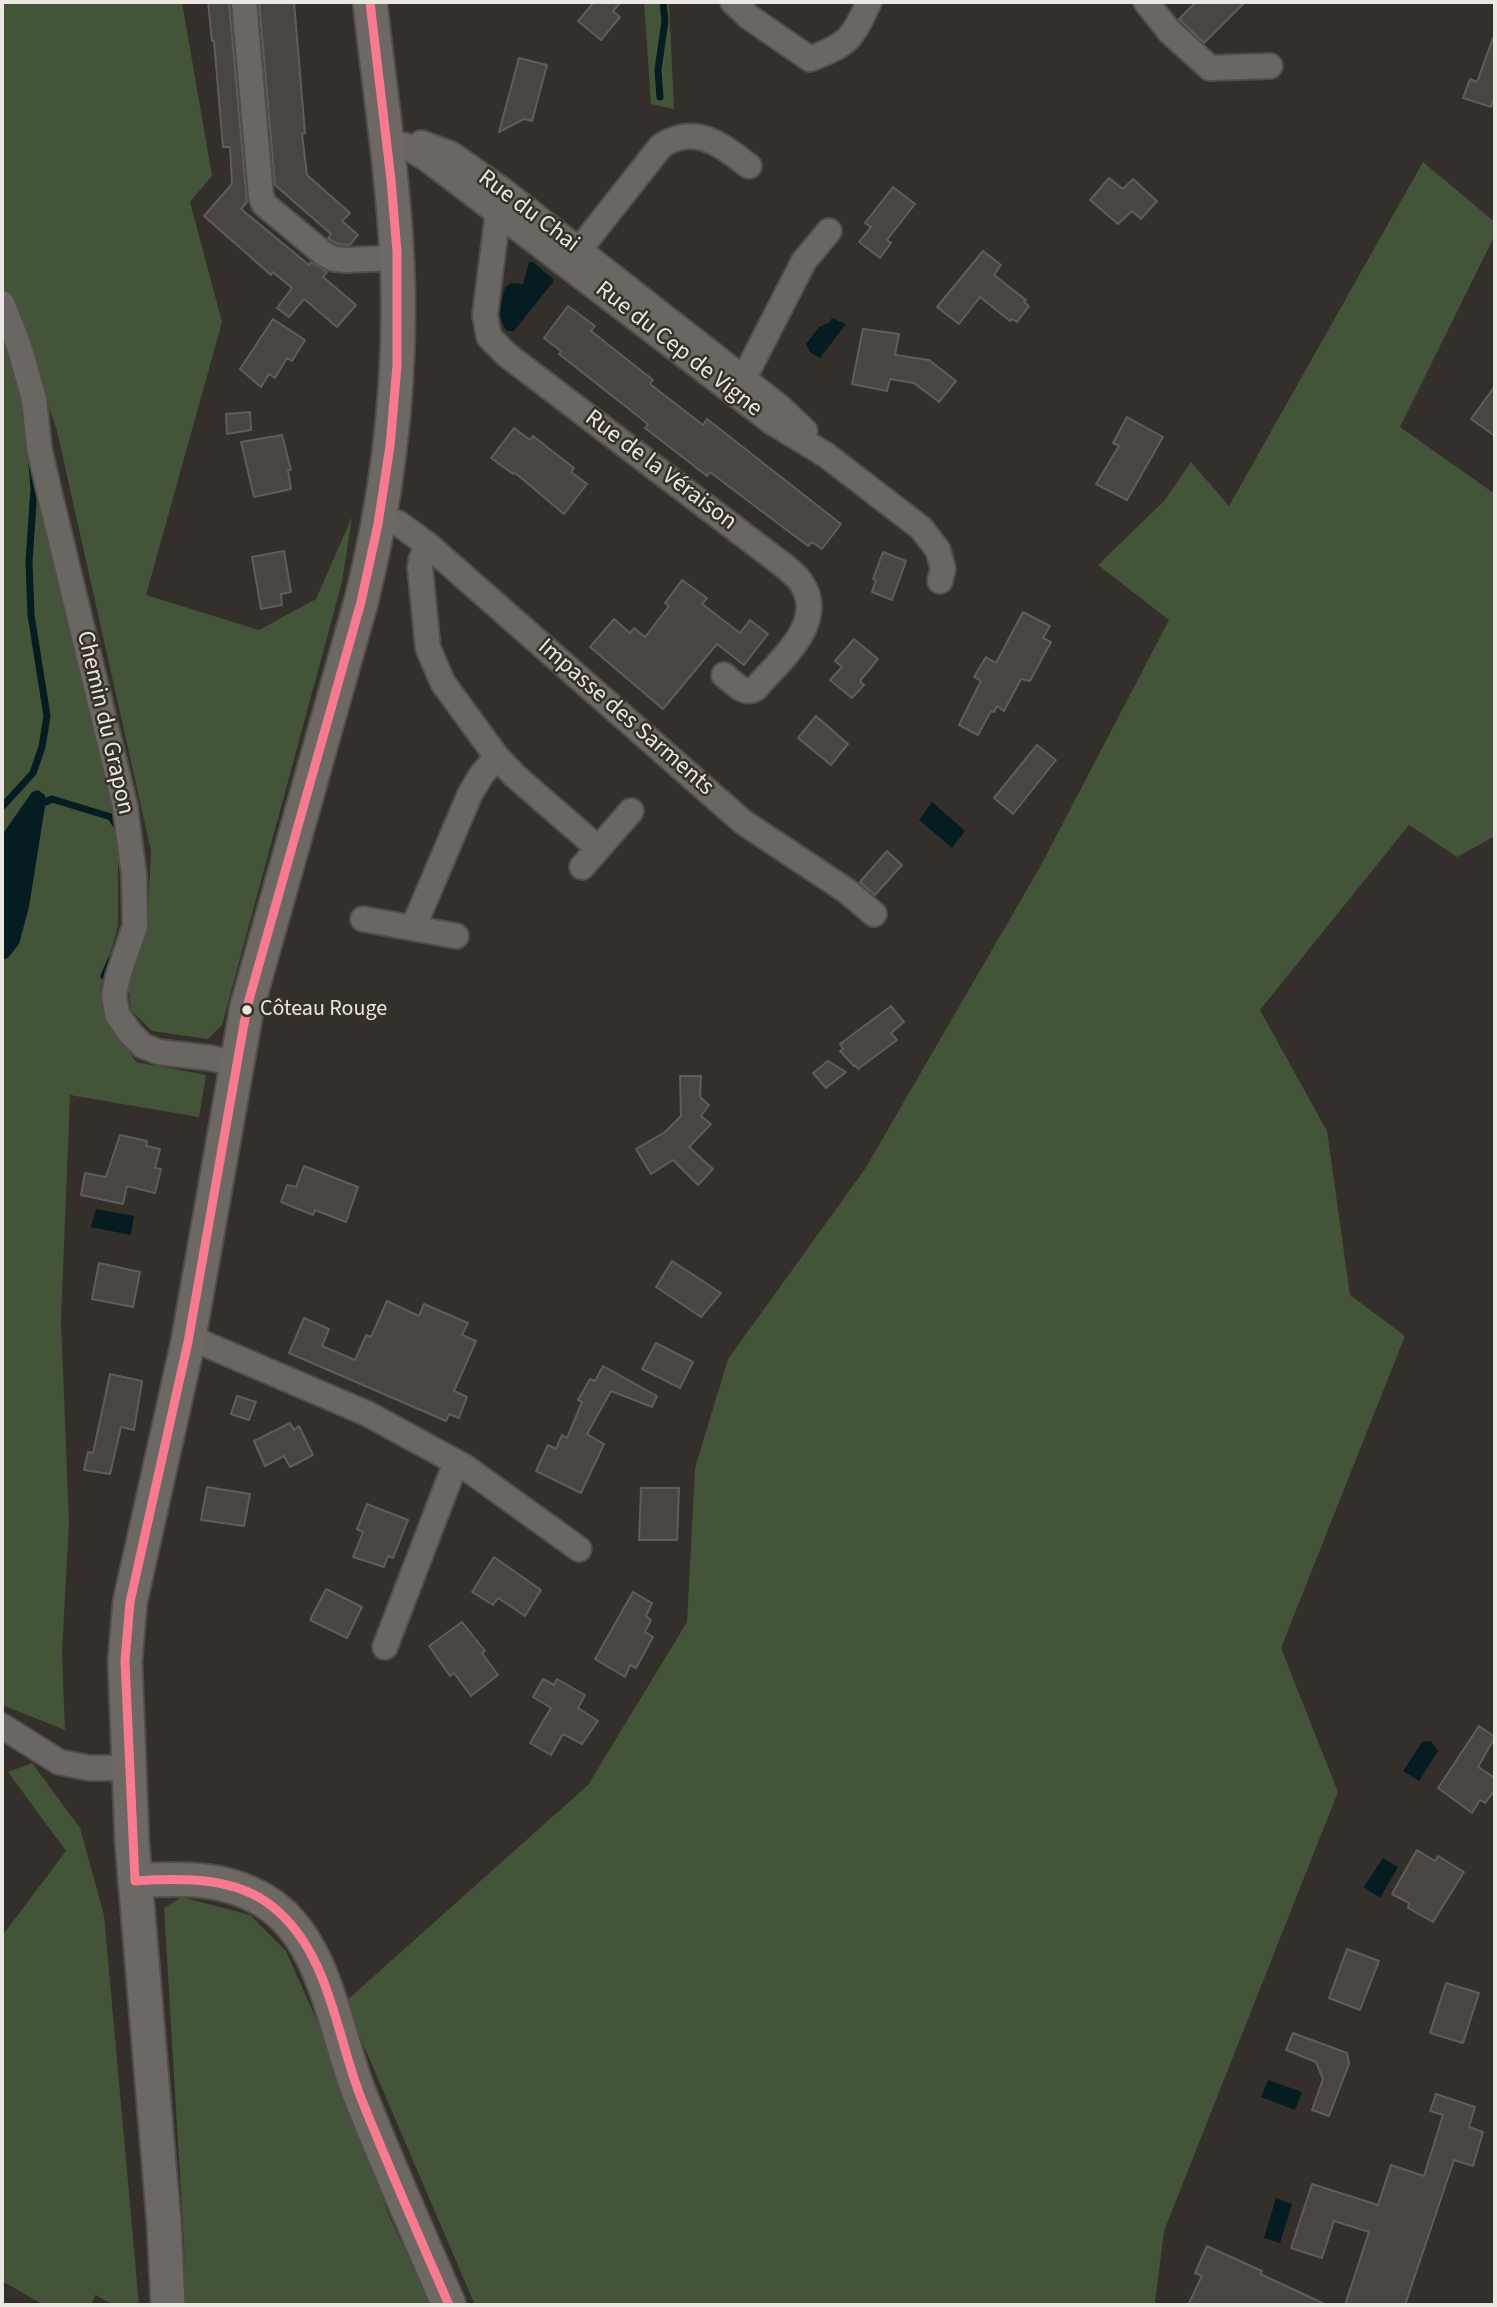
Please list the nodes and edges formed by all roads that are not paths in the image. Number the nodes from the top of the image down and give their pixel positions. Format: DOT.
graph roads {
  1 [pos="244,2"];
  2 [pos="370,2"];
  3 [pos="733,2"];
  4 [pos="869,2"];
  5 [pos="1146,2"];
  6 [pos="1270,66"];
  7 [pos="395,146"];
  8 [pos="750,166"];
  9 [pos="498,212"];
  10 [pos="829,231"];
  11 [pos="579,250"];
  12 [pos="396,258"];
  13 [pos="2,303"];
  14 [pos="744,378"];
  15 [pos="826,455"];
  16 [pos="379,521"];
  17 [pos="428,545"];
  18 [pos="940,581"];
  19 [pos="724,675"];
  20 [pos="497,757"];
  21 [pos="631,811"];
  22 [pos="874,914"];
  23 [pos="363,919"];
  24 [pos="413,928"];
  25 [pos="456,936"];
  26 [pos="236,1064"];
  27 [pos="188,1342"];
  28 [pos="456,1462"];
  29 [pos="579,1549"];
  30 [pos="385,1647"];
  31 [pos="2,1726"];
  32 [pos="128,1768"];
  33 [pos="135,1881"];
  34 [pos="168,2305"];
  35 [pos="449,2305"];
  1 -- 12 [label="street"];
  2 -- 7 [label="street"];
  3 -- 4 [label="street"];
  5 -- 6 [label="street"];
  7 -- 9 [label="street, Rue du Cep de Vigne"];
  7 -- 11 [label="street, Rue du Chai"];
  7 -- 12 [label="street"];
  8 -- 11 [label="street"];
  9 -- 15 [label="street, Rue du Cep de Vigne"];
  9 -- 19 [label="street, Rue de la Véraison"];
  10 -- 14 [label="street"];
  11 -- 14 [label="street, Rue du Chai"];
  12 -- 16 [label="street"];
  13 -- 26 [label="street, Chemin du Grapon"];
  14 -- 15 [label="street, Rue du Chai"];
  15 -- 18 [label="street, Rue du Cep de Vigne"];
  16 -- 17 [label="street, Impasse des Sarments"];
  16 -- 26 [label="street"];
  17 -- 20 [label="street"];
  17 -- 22 [label="street, Impasse des Sarments"];
  20 -- 21 [label="street"];
  20 -- 24 [label="street"];
  23 -- 24 [label="street"];
  24 -- 25 [label="street"];
  26 -- 27 [label="street"];
  27 -- 28 [label="street"];
  27 -- 32 [label="street"];
  28 -- 29 [label="street"];
  28 -- 30 [label="street"];
  31 -- 32 [label="street"];
  32 -- 33 [label="street"];
  33 -- 34 [label="street"];
  33 -- 35 [label="street"];
}
